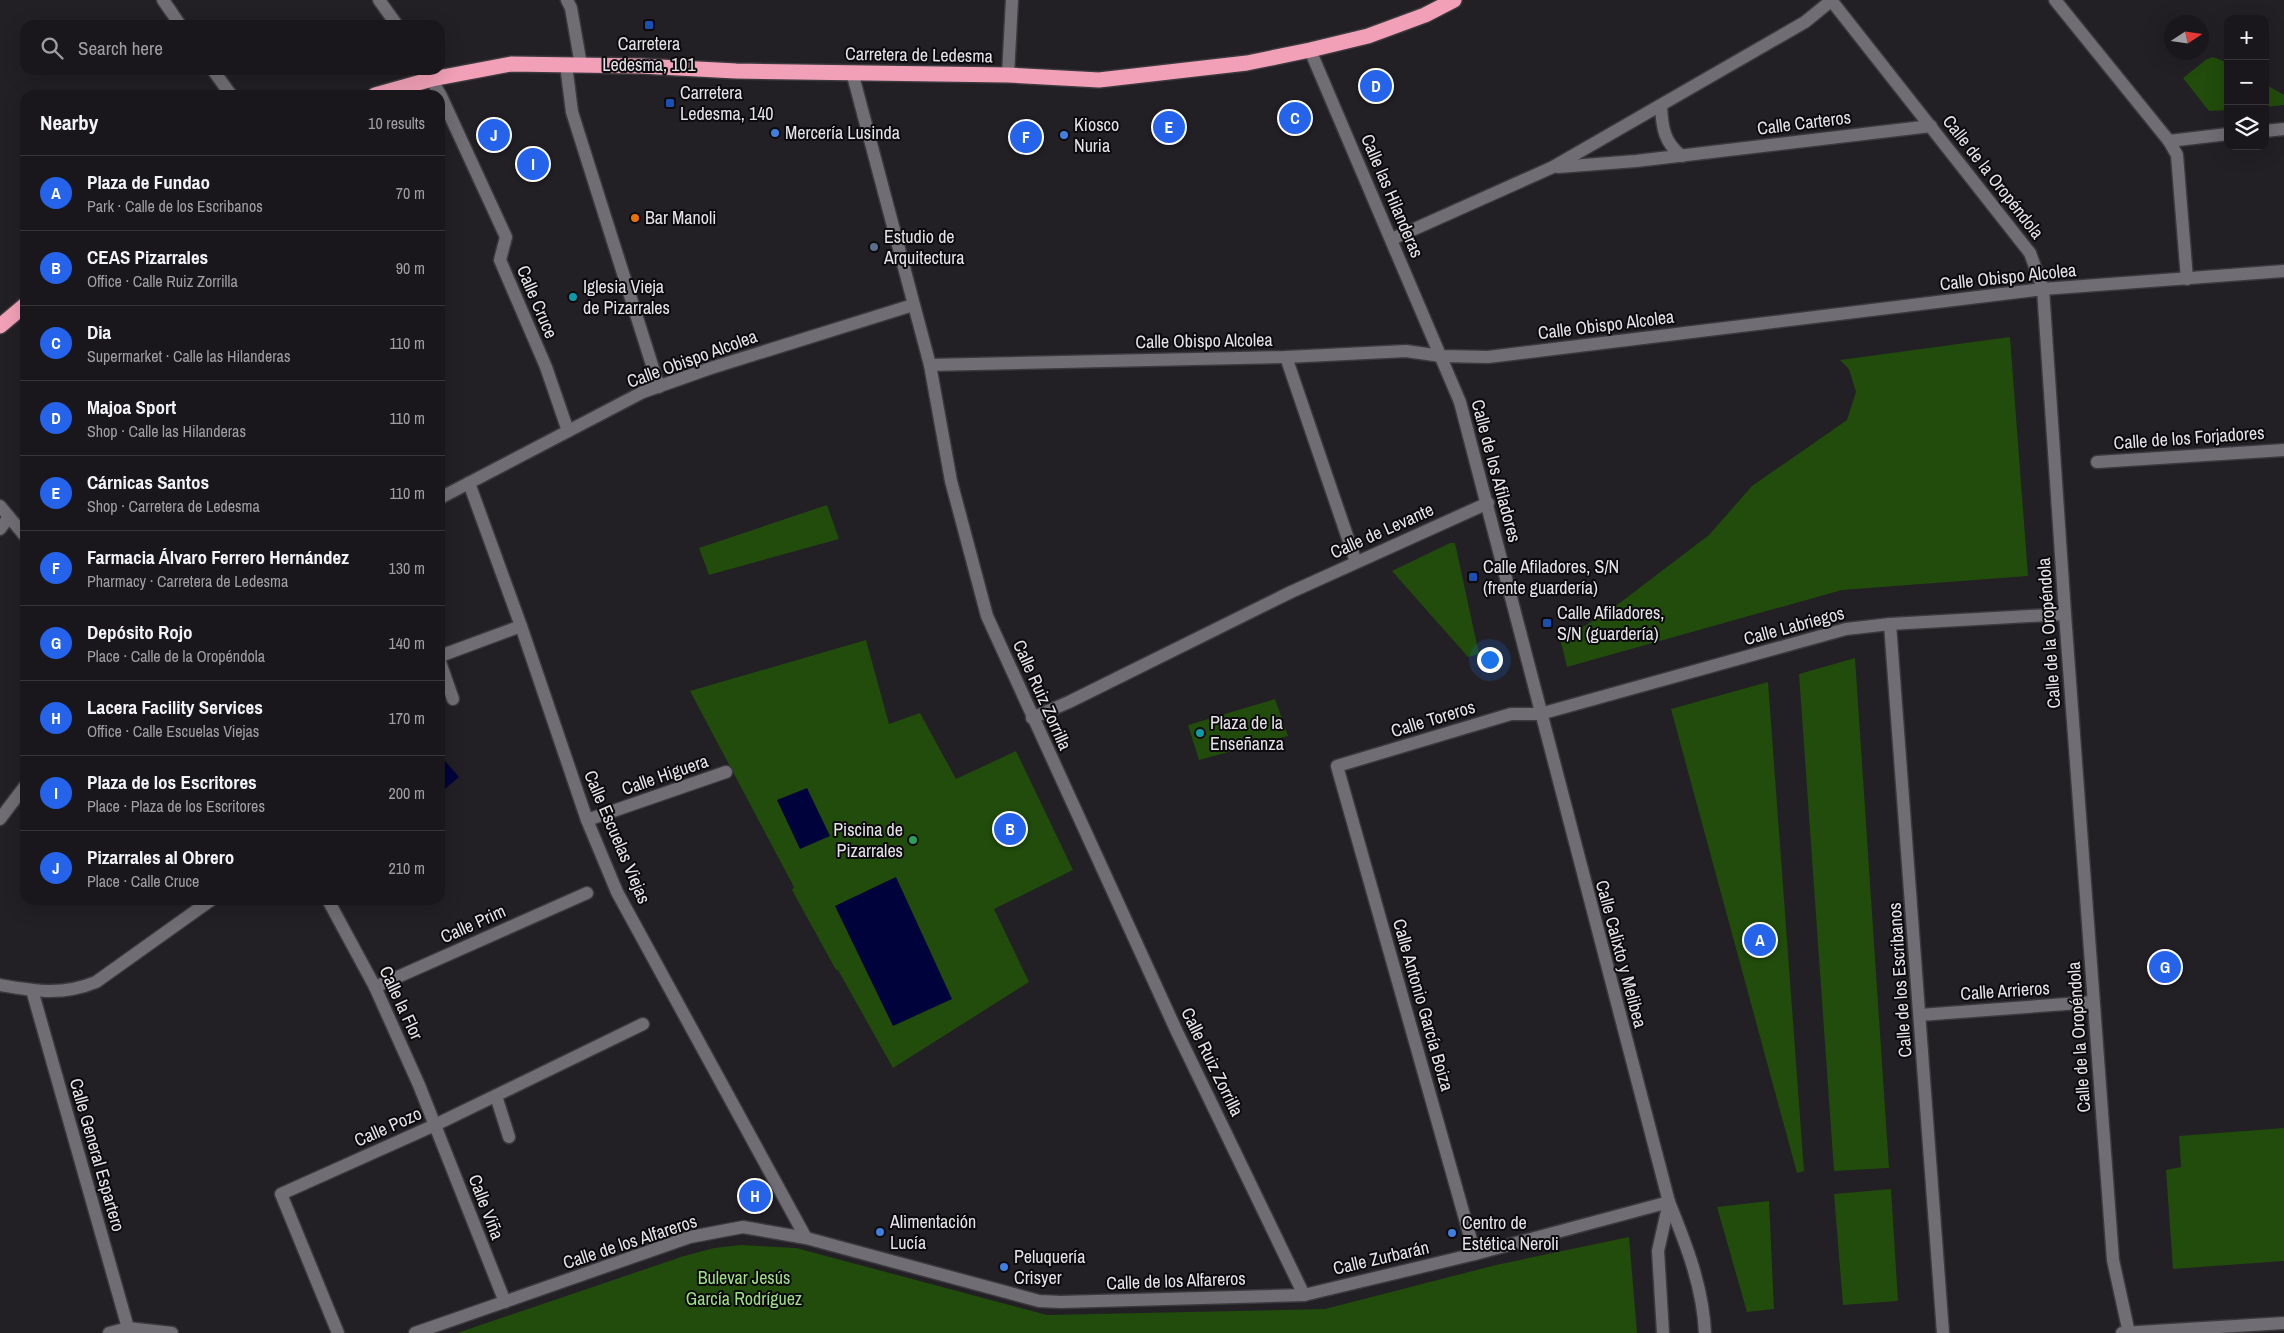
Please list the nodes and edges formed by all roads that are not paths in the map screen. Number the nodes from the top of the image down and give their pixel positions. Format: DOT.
graph roads {
  1 [pos="163,0"];
  2 [pos="379,0"];
  3 [pos="567,0"];
  4 [pos="1012,0"];
  5 [pos="1454,0"];
  6 [pos="1832,0"];
  7 [pos="2055,0"];
  8 [pos="175,18"];
  9 [pos="393,20"];
  10 [pos="1310,50"];
  11 [pos="574,65"];
  12 [pos="852,72"];
  13 [pos="445,73"];
  14 [pos="217,75"];
  15 [pos="429,75"];
  16 [pos="1008,75"];
  17 [pos="227,90"];
  18 [pos="388,90"];
  19 [pos="436,90"];
  20 [pos="1661,106"];
  21 [pos="445,109"];
  22 [pos="1931,126"];
  23 [pos="2284,129"];
  24 [pos="2269,131"];
  25 [pos="2224,134"];
  26 [pos="2169,141"];
  27 [pos="1682,156"];
  28 [pos="1553,167"];
  29 [pos="1392,239"];
  30 [pos="2284,271"];
  31 [pos="2187,279"];
  32 [pos="2043,289"];
  33 [pos="913,305"];
  34 [pos="20,309"];
  35 [pos="0,326"];
  36 [pos="1441,356"];
  37 [pos="1286,357"];
  38 [pos="930,365"];
  39 [pos="659,387"];
  40 [pos="568,431"];
  41 [pos="2284,450"];
  42 [pos="2097,462"];
  43 [pos="469,483"];
  44 [pos="445,495"];
  45 [pos="1488,503"];
  46 [pos="0,506"];
  47 [pos="9,518"];
  48 [pos="0,529"];
  49 [pos="20,530"];
  50 [pos="1356,562"];
  51 [pos="2064,614"];
  52 [pos="1890,624"];
  53 [pos="521,626"];
  54 [pos="445,654"];
  55 [pos="445,676"];
  56 [pos="453,698"];
  57 [pos="1540,714"];
  58 [pos="1032,718"];
  59 [pos="1337,766"];
  60 [pos="726,772"];
  61 [pos="20,793"];
  62 [pos="0,819"];
  63 [pos="587,820"];
  64 [pos="586,892"];
  65 [pos="204,905"];
  66 [pos="331,905"];
  67 [pos="0,985"];
  68 [pos="375,987"];
  69 [pos="32,990"];
  70 [pos="2093,1002"];
  71 [pos="1920,1015"];
  72 [pos="643,1024"];
  73 [pos="496,1096"];
  74 [pos="436,1125"];
  75 [pos="509,1138"];
  76 [pos="1668,1202"];
  77 [pos="806,1238"];
  78 [pos="1475,1254"];
  79 [pos="1304,1295"];
  80 [pos="504,1302"];
  81 [pos="2284,1322"];
  82 [pos="128,1328"];
  83 [pos="109,1333"];
  84 [pos="172,1333"];
  85 [pos="338,1333"];
  86 [pos="415,1333"];
  87 [pos="1663,1333"];
  88 [pos="1705,1333"];
  89 [pos="1943,1333"];
  90 [pos="2122,1333"];
  91 [pos="2129,1333"];
  1 -- 8 [label="street"];
  2 -- 9 [label="street"];
  3 -- 11 [label="street"];
  4 -- 16 [label="street"];
  5 -- 10 [label="highway, Carretera de Ledesma"];
  6 -- 20 [label="street, Calle Carteros"];
  6 -- 22 [label="street, Calle de la Oropéndola"];
  7 -- 26 [label="street"];
  10 -- 16 [label="highway, Carretera de Ledesma"];
  10 -- 29 [label="street, Calle las Hilanderas"];
  11 -- 12 [label="highway, Carretera de Ledesma"];
  11 -- 13 [label="highway, Carretera de Ledesma"];
  11 -- 39 [label="street"];
  12 -- 16 [label="highway, Carretera de Ledesma"];
  12 -- 33 [label="street, Calle Ruiz Zorrilla"];
  14 -- 17 [label="street"];
  15 -- 18 [label="highway, Carretera de Ledesma"];
  15 -- 19 [label="street, Calle Cruce"];
  20 -- 27 [label="street"];
  20 -- 28 [label="street, Calle Carteros"];
  21 -- 40 [label="street, Calle Cruce"];
  22 -- 27 [label="street, Calle Carteros"];
  22 -- 32 [label="street, Calle de la Oropéndola"];
  23 -- 24 [label="street"];
  25 -- 26 [label="street"];
  26 -- 31 [label="street"];
  27 -- 28 [label="street, Calle Carteros"];
  28 -- 29 [label="street, Calle Carteros"];
  29 -- 36 [label="street, Calle las Hilanderas"];
  30 -- 31 [label="street, Calle Obispo Alcolea"];
  31 -- 32 [label="street, Calle Obispo Alcolea"];
  32 -- 36 [label="street, Calle Obispo Alcolea"];
  32 -- 51 [label="street, Calle de la Oropéndola"];
  33 -- 38 [label="street, Calle Ruiz Zorrilla"];
  33 -- 39 [label="street, Calle Obispo Alcolea"];
  34 -- 35 [label="highway"];
  36 -- 37 [label="street, Calle Obispo Alcolea"];
  36 -- 45 [label="street, Calle de los Afiladores"];
  37 -- 38 [label="street, Calle Obispo Alcolea"];
  37 -- 50 [label="street"];
  38 -- 58 [label="street, Calle Ruiz Zorrilla"];
  39 -- 40 [label="street, Calle Obispo Alcolea"];
  40 -- 43 [label="street, Calle Obispo Alcolea"];
  41 -- 42 [label="street, Calle de los Forjadores"];
  43 -- 44 [label="street, Calle Obispo Alcolea"];
  43 -- 53 [label="street, Calle Escuelas Viejas"];
  45 -- 50 [label="street, Calle de Levante"];
  45 -- 57 [label="street, Calle de los Afiladores"];
  46 -- 47 [label="street"];
  47 -- 48 [label="street"];
  47 -- 49 [label="street"];
  50 -- 58 [label="street, Calle de Levante"];
  51 -- 52 [label="street, Calle Labriegos"];
  51 -- 70 [label="street, Calle de la Oropéndola"];
  52 -- 57 [label="street, Calle Labriegos"];
  52 -- 71 [label="street, Calle de los Escribanos"];
  53 -- 54 [label="street"];
  53 -- 63 [label="street, Calle Escuelas Viejas"];
  55 -- 56 [label="street"];
  57 -- 59 [label="street, Calle Toreros"];
  57 -- 76 [label="street, Calle Calixto y Melibea"];
  58 -- 79 [label="street, Calle Ruiz Zorrilla"];
  59 -- 78 [label="street, Calle Antonio García Boiza"];
  60 -- 63 [label="street, Calle Higuera"];
  61 -- 62 [label="street"];
  63 -- 77 [label="street, Calle Escuelas Viejas"];
  64 -- 68 [label="street, Calle Prim"];
  65 -- 69 [label="street"];
  66 -- 68 [label="street, Calle la Flor"];
  67 -- 69 [label="street"];
  68 -- 74 [label="street, Calle la Flor"];
  69 -- 82 [label="street, Calle General Espartero"];
  70 -- 71 [label="street, Calle Arrieros"];
  70 -- 91 [label="street, Calle de la Oropéndola"];
  71 -- 89 [label="street, Calle de los Escribanos"];
  72 -- 73 [label="street, Calle Pozo"];
  73 -- 74 [label="street, Calle Pozo"];
  73 -- 75 [label="street"];
  74 -- 80 [label="street, Calle Viña"];
  74 -- 85 [label="street, Calle Pozo"];
  76 -- 78 [label="street, Calle Zurbarán"];
  76 -- 87 [label="street, Calle Calixto y Melibea"];
  76 -- 88 [label="street, Calle Calixto y Melibea"];
  77 -- 79 [label="street, Calle de los Alfareros"];
  77 -- 80 [label="street, Calle de los Alfareros"];
  78 -- 79 [label="street, Calle Zurbarán"];
  80 -- 86 [label="street, Calle de los Alfareros"];
  81 -- 91 [label="street"];
  82 -- 83 [label="street"];
  82 -- 84 [label="street"];
  90 -- 91 [label="street"];
}
